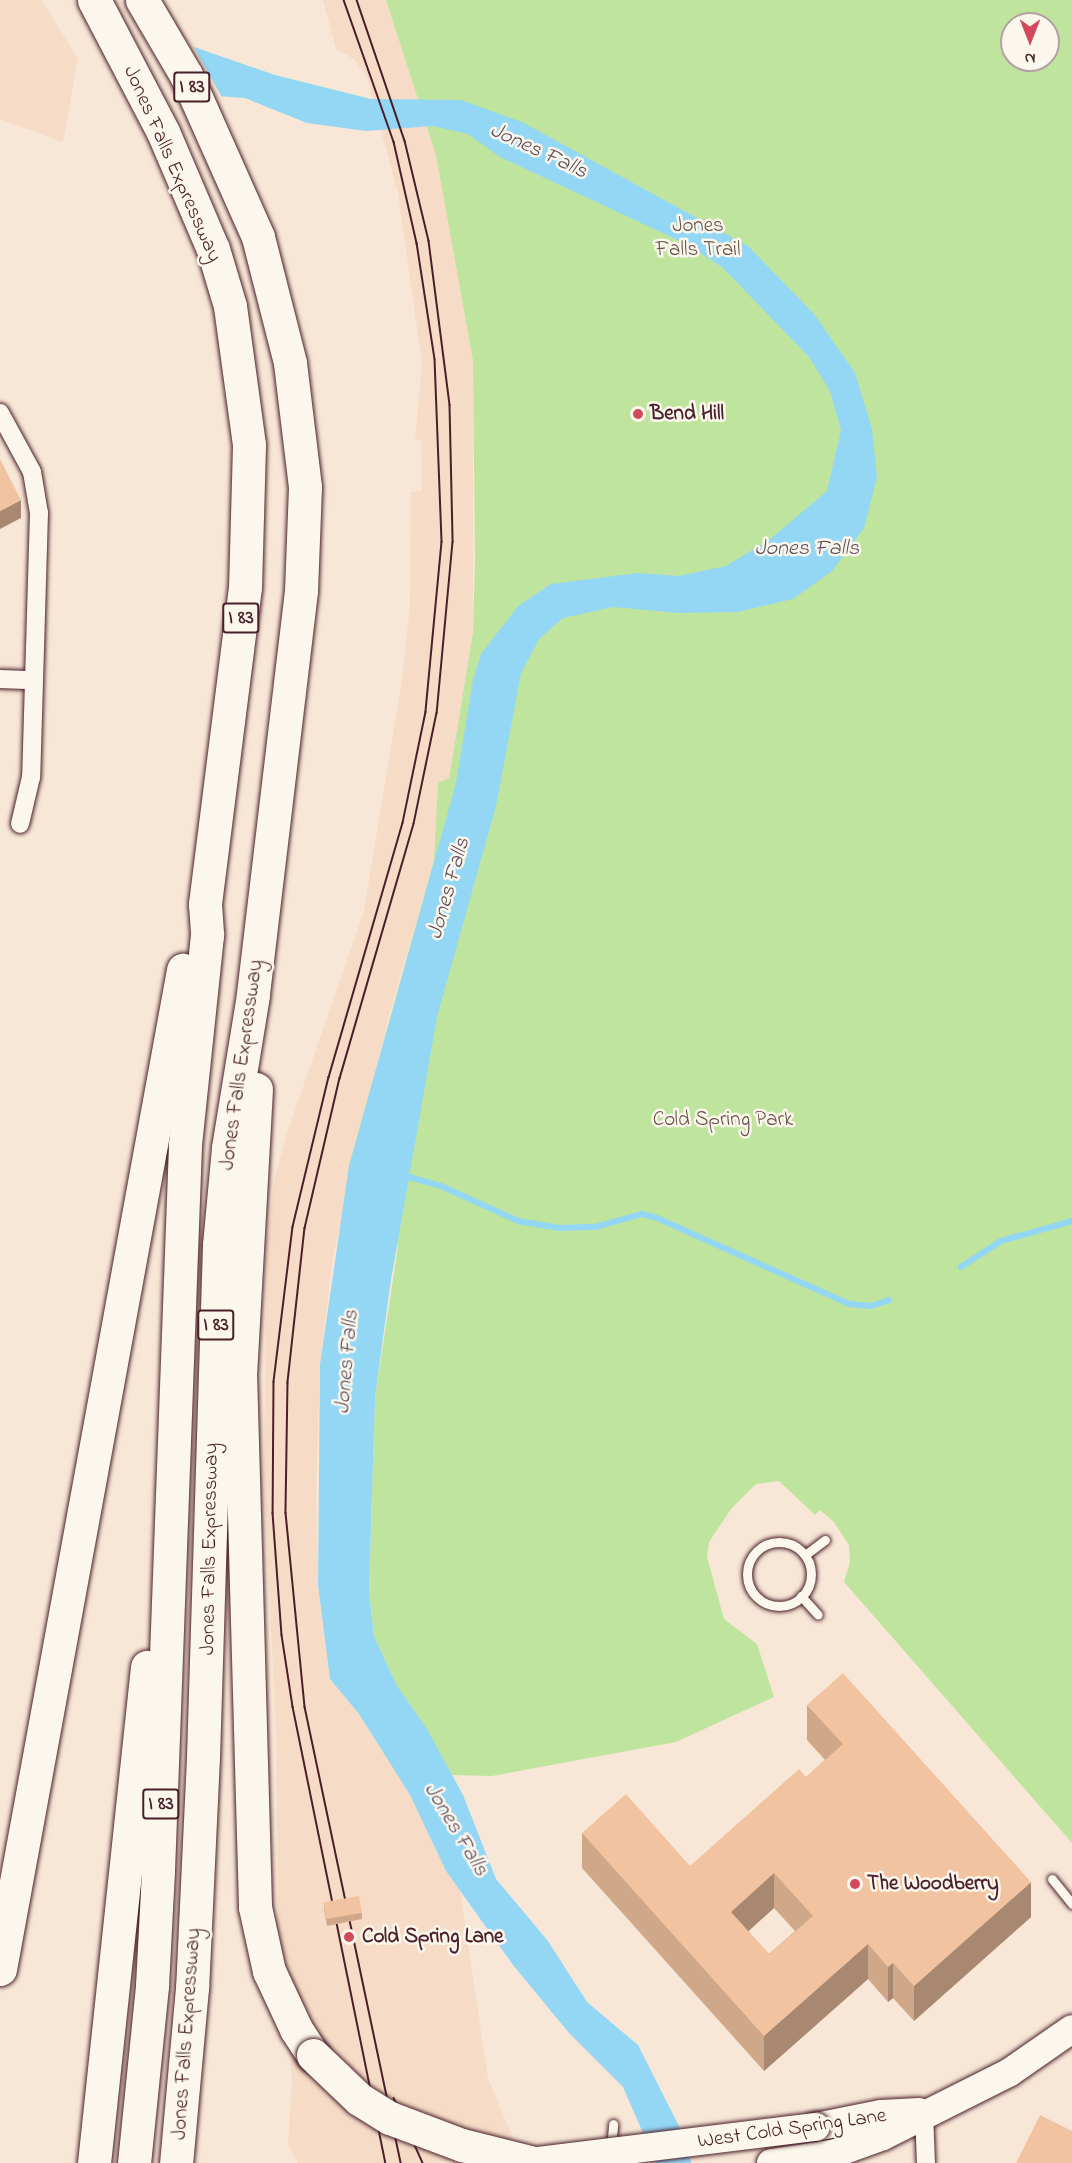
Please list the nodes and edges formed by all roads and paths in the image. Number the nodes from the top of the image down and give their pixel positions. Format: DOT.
graph roads {
  1 [pos="94,0"];
  2 [pos="142,0"];
  3 [pos="0,413"];
  4 [pos="0,679"];
  5 [pos="33,680"];
  6 [pos="20,824"];
  7 [pos="205,904"];
  8 [pos="253,995"];
  9 [pos="172,1444"];
  10 [pos="825,1540"];
  11 [pos="805,1555"];
  12 [pos="801,1596"];
  13 [pos="818,1616"];
  14 [pos="1052,1879"];
  15 [pos="1072,1904"];
  16 [pos="0,1969"];
  17 [pos="1071,2032"];
  18 [pos="924,2112"];
  19 [pos="613,2124"];
  20 [pos="837,2157"];
  21 [pos="523,2162"];
  22 [pos="94,2163"];
  23 [pos="134,2163"];
  24 [pos="176,2163"];
  25 [pos="611,2163"];
  26 [pos="771,2163"];
  27 [pos="926,2163"];
  1 -- 7 [label="highway, Jones Falls Expressway / I 83"];
  2 -- 8 [label="highway, Jones Falls Expressway / I 83"];
  3 -- 5 [label="street"];
  4 -- 5 [label="street"];
  5 -- 6 [label="street"];
  7 -- 9 [label="highway, Jones Falls Expressway / I 83"];
  7 -- 16 [label="highway"];
  8 -- 21 [label="highway, bridge"];
  8 -- 24 [label="highway, Jones Falls Expressway / I 83"];
  9 -- 22 [label="highway"];
  9 -- 23 [label="highway, Jones Falls Expressway / I 83"];
  10 -- 11 [label="lane"];
  11 -- 12 [label="lane"];
  11 -- 12 [label="lane"];
  12 -- 13 [label="lane"];
  14 -- 15 [label="lane"];
  17 -- 18 [label="main road, West Cold Spring Lane"];
  18 -- 20 [label="main road, West Cold Spring Lane"];
  18 -- 21 [label="main road, West Cold Spring Lane, bridge"];
  18 -- 27 [label="street"];
  19 -- 25 [label="lane"];
  20 -- 26 [label="main road, West Cold Spring Lane"];
}
